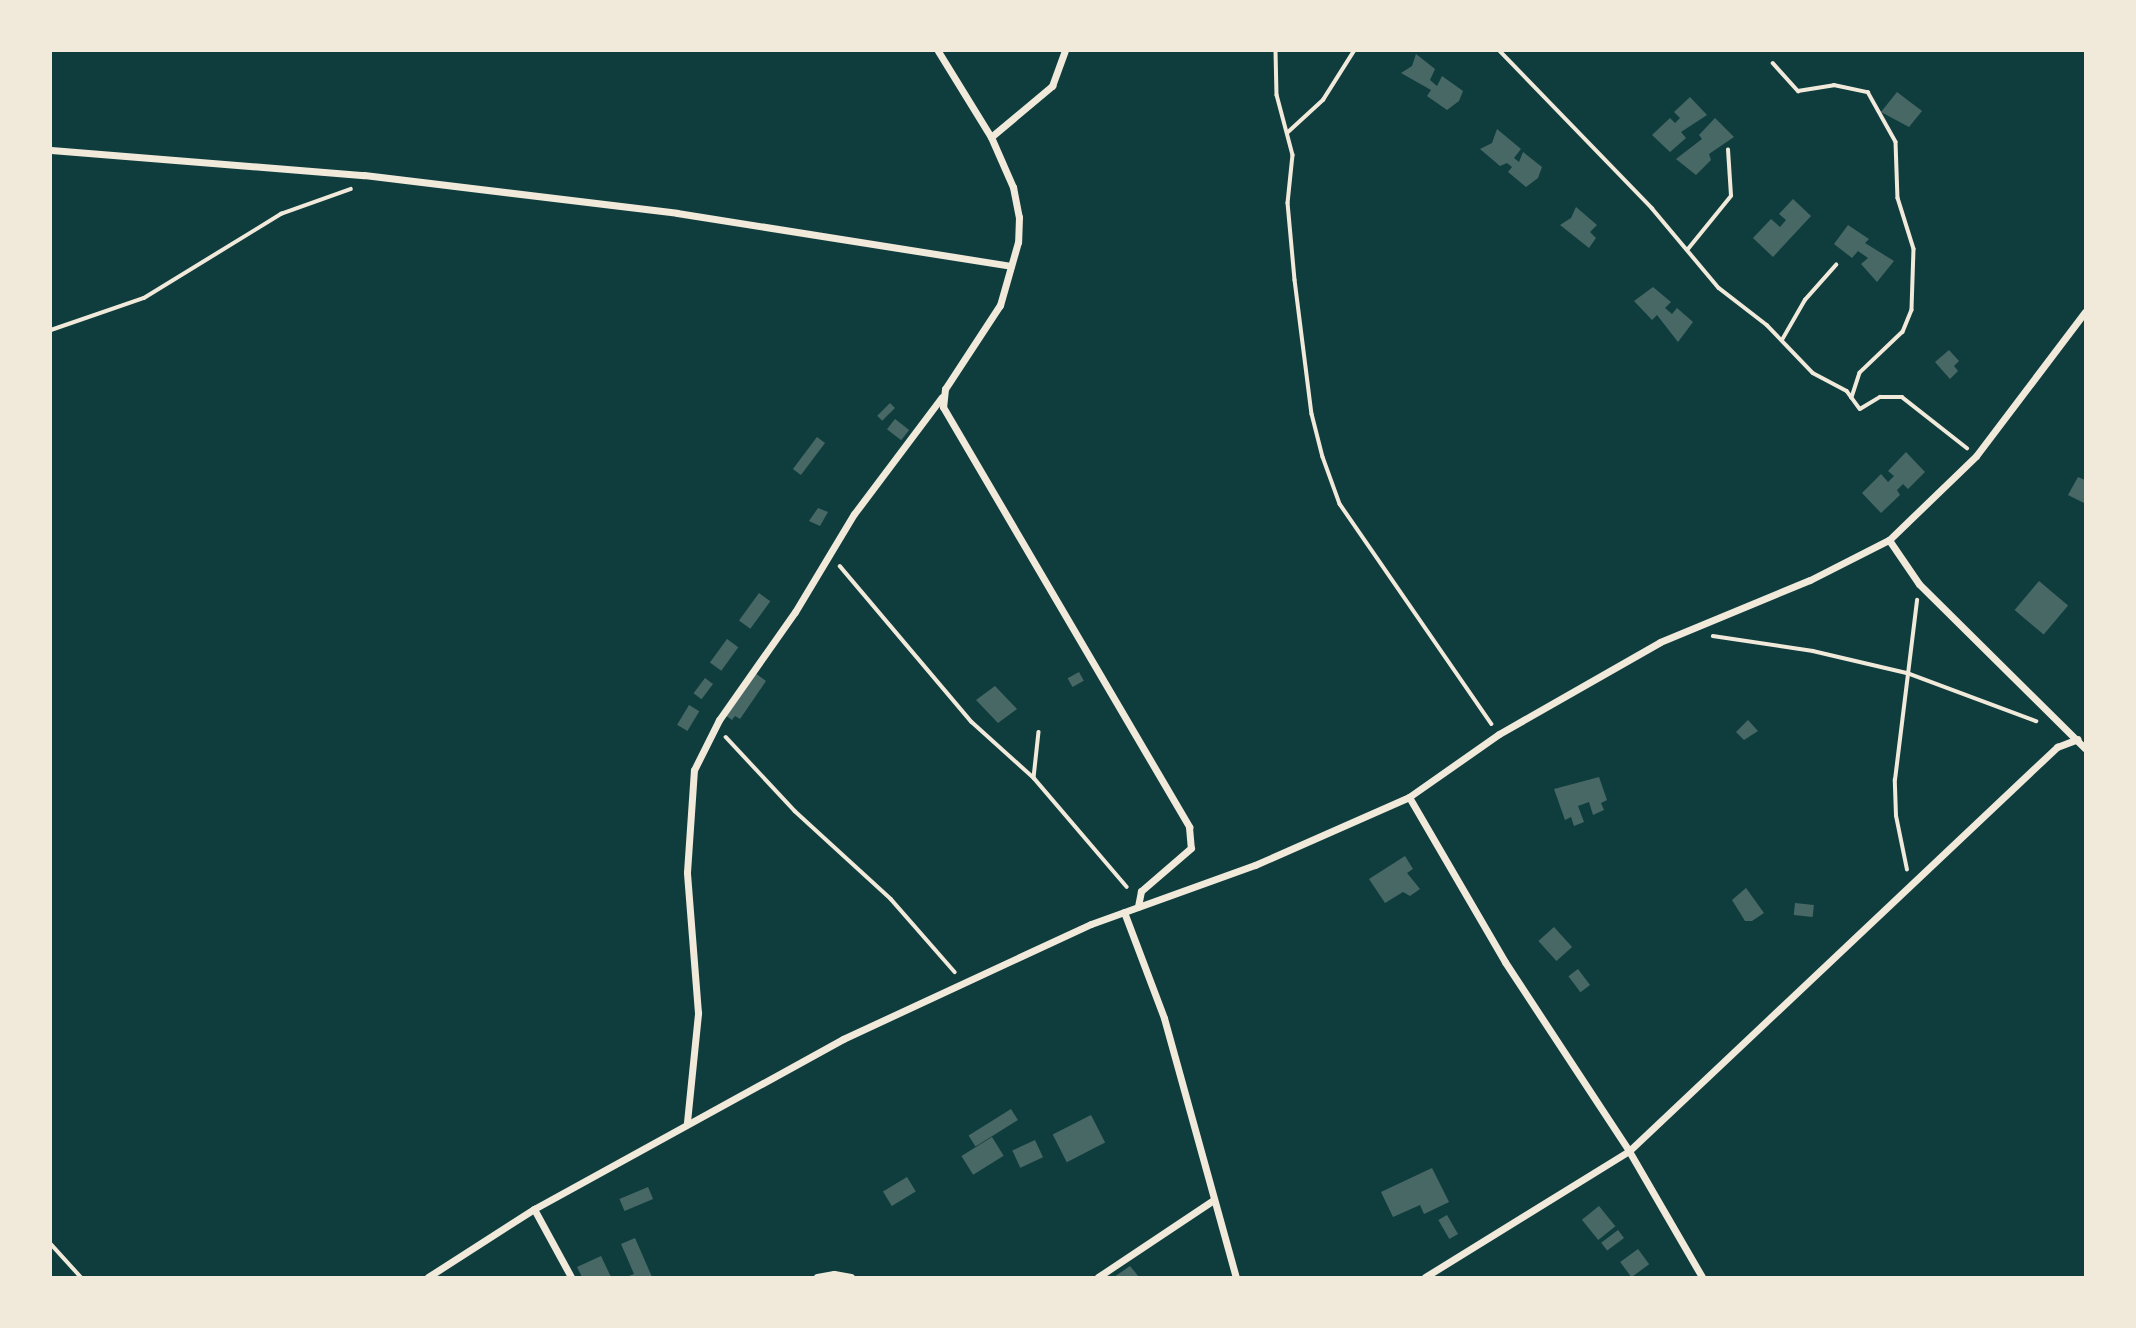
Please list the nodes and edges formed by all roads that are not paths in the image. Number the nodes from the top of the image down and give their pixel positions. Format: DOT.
graph roads {
  1 [pos="938,51"];
  2 [pos="1065,51"];
  3 [pos="991,137"];
  4 [pos="51,150"];
  5 [pos="1011,266"];
  6 [pos="2085,312"];
  7 [pos="943,397"];
  8 [pos="1889,540"];
  9 [pos="2078,739"];
  10 [pos="2085,748"];
  11 [pos="1409,797"];
  12 [pos="1138,903"];
  13 [pos="1124,912"];
  14 [pos="688,1122"];
  15 [pos="1629,1151"];
  16 [pos="1212,1201"];
  17 [pos="534,1209"];
  18 [pos="428,1277"];
  19 [pos="571,1277"];
  20 [pos="817,1277"];
  21 [pos="851,1277"];
  22 [pos="1098,1277"];
  23 [pos="1236,1277"];
  24 [pos="1425,1277"];
  25 [pos="1702,1277"];
  1 -- 3 [label="street"];
  2 -- 3 [label="street"];
  3 -- 5 [label="street"];
  4 -- 5 [label="street"];
  5 -- 7 [label="street"];
  6 -- 8 [label="street"];
  7 -- 12 [label="street"];
  7 -- 14 [label="street"];
  8 -- 9 [label="street"];
  8 -- 11 [label="street"];
  9 -- 10 [label="street"];
  9 -- 15 [label="street"];
  11 -- 12 [label="street"];
  11 -- 15 [label="street"];
  12 -- 13 [label="street"];
  13 -- 14 [label="street"];
  13 -- 16 [label="street"];
  14 -- 17 [label="street"];
  15 -- 24 [label="street"];
  15 -- 25 [label="street"];
  16 -- 22 [label="street"];
  16 -- 23 [label="street"];
  17 -- 18 [label="street"];
  17 -- 19 [label="street"];
  20 -- 21 [label="street"];
}
